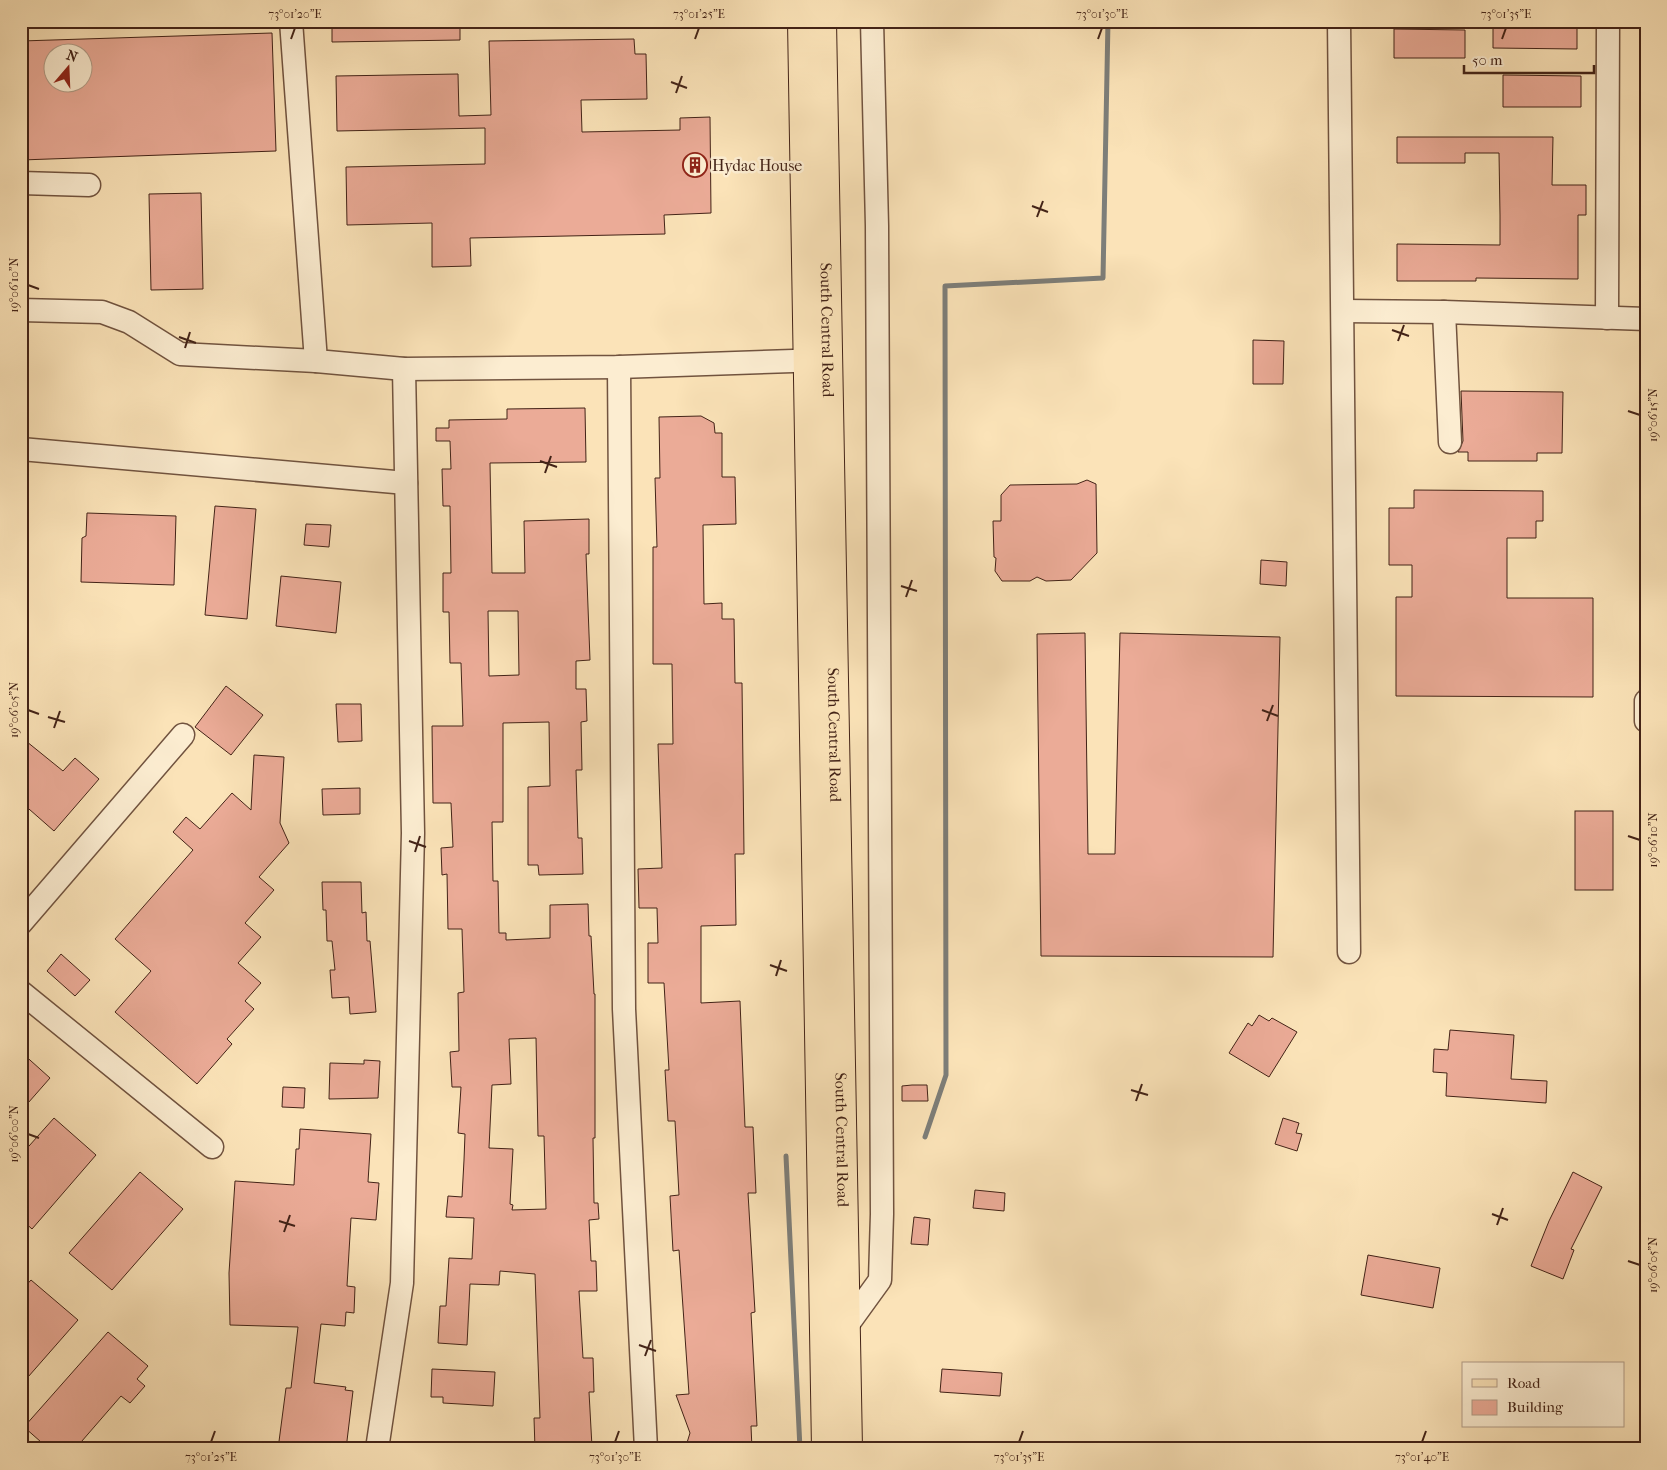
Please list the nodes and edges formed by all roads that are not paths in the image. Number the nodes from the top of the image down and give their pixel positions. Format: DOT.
graph roads {
  1 [pos="291,21"];
  2 [pos="802,21"];
  3 [pos="822,21"];
  4 [pos="872,21"];
  5 [pos="1339,21"];
  6 [pos="1608,21"];
  7 [pos="21,184"];
  8 [pos="89,185"];
  9 [pos="21,310"];
  10 [pos="1343,311"];
  11 [pos="1444,312"];
  12 [pos="1607,318"];
  13 [pos="1646,319"];
  14 [pos="818,360"];
  15 [pos="316,361"];
  16 [pos="619,367"];
  17 [pos="404,369"];
  18 [pos="1450,442"];
  19 [pos="21,449"];
  20 [pos="406,483"];
  21 [pos="1646,701"];
  22 [pos="1646,721"];
  23 [pos="183,735"];
  24 [pos="21,923"];
  25 [pos="1349,952"];
  26 [pos="21,992"];
  27 [pos="212,1148"];
  28 [pos="846,1328"];
  29 [pos="377,1449"];
  30 [pos="646,1449"];
  31 [pos="826,1449"];
  32 [pos="848,1449"];
  1 -- 15 [label="street"];
  2 -- 14 [label="main road, South Central Road"];
  3 -- 14 [label="main road, South Central Road"];
  4 -- 28 [label="street"];
  5 -- 10 [label="street"];
  6 -- 12 [label="street"];
  7 -- 8 [label="street"];
  9 -- 15 [label="street"];
  10 -- 11 [label="street"];
  10 -- 25 [label="street"];
  11 -- 12 [label="street"];
  11 -- 18 [label="street"];
  12 -- 13 [label="street"];
  14 -- 16 [label="street"];
  14 -- 28 [label="main road, South Central Road"];
  14 -- 31 [label="main road, South Central Road"];
  15 -- 17 [label="street"];
  16 -- 17 [label="street"];
  16 -- 30 [label="street"];
  17 -- 20 [label="street"];
  19 -- 20 [label="street"];
  20 -- 29 [label="street"];
  21 -- 22 [label="street"];
  23 -- 24 [label="street"];
  26 -- 27 [label="street"];
  28 -- 32 [label="main road, South Central Road"];
}
